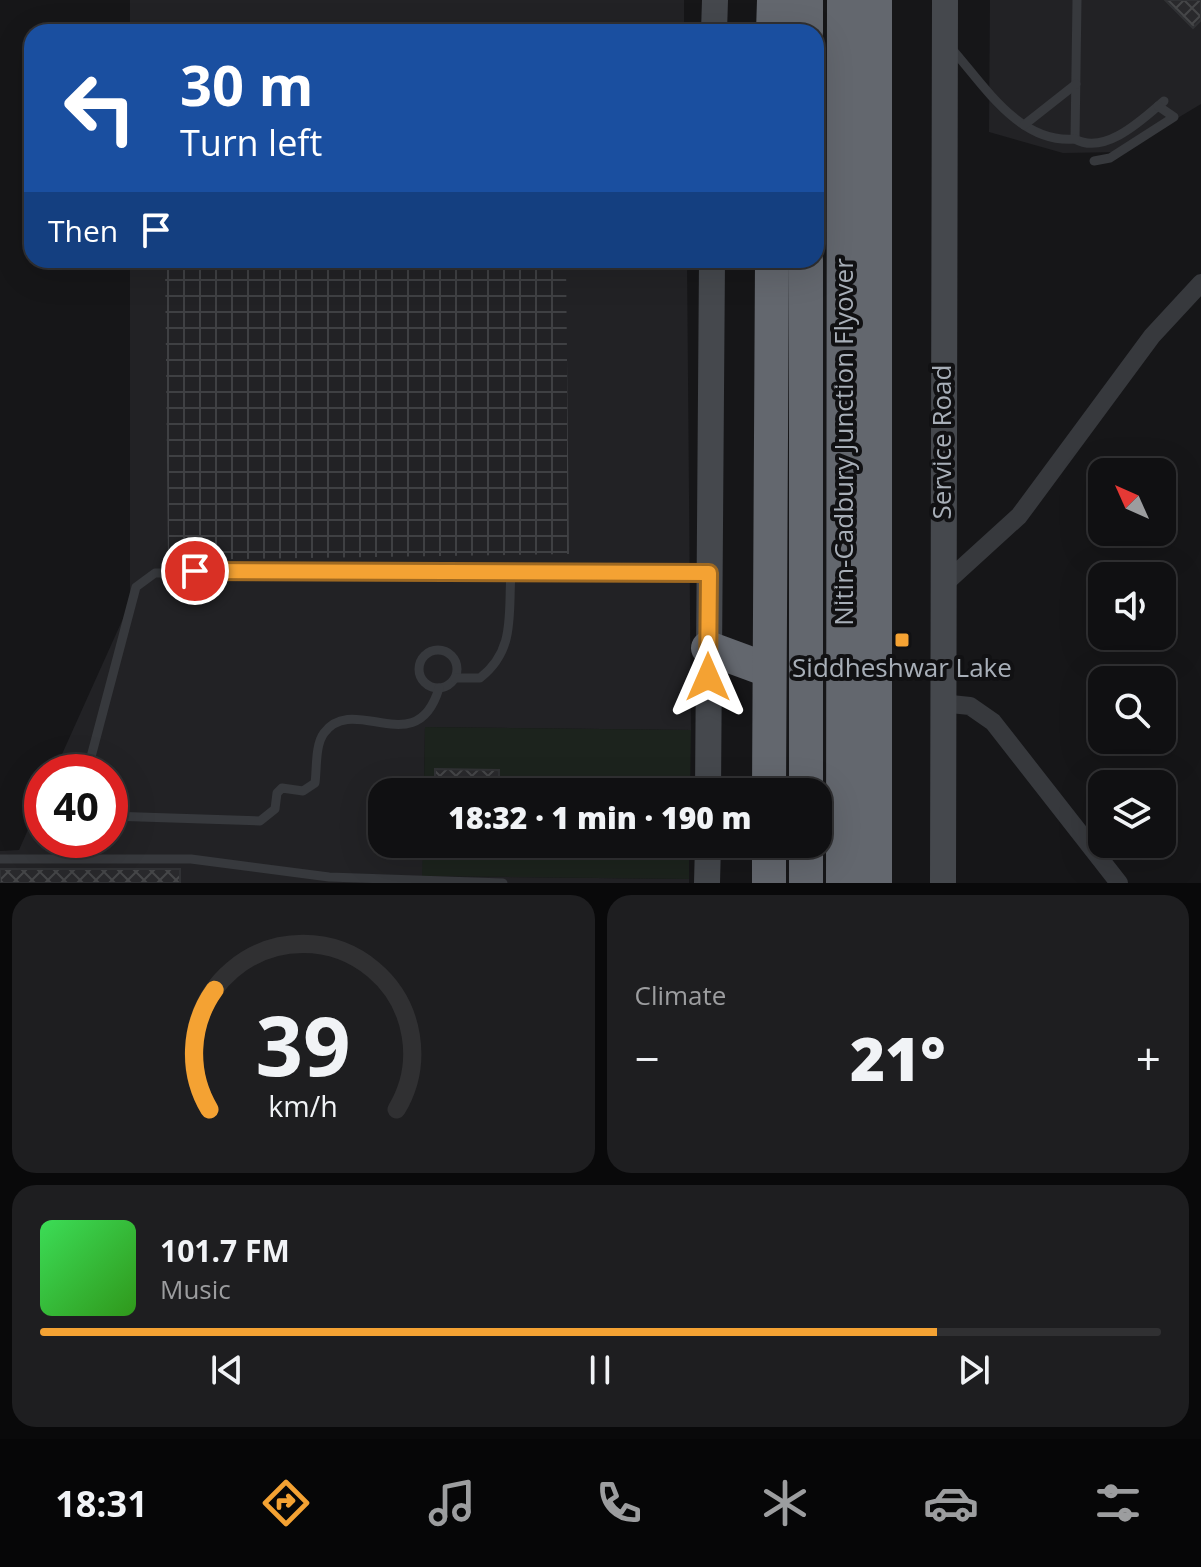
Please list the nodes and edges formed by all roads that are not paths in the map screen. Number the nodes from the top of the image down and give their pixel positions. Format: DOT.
graph roads {
  1 [pos="715,0"];
  2 [pos="774,0"];
  3 [pos="806,0"];
  4 [pos="844,0"];
  5 [pos="875,0"];
  6 [pos="945,0"];
  7 [pos="1077,0"];
  8 [pos="714,24"];
  9 [pos="773,24"];
  10 [pos="806,24"];
  11 [pos="945,41"];
  12 [pos="1076,84"];
  13 [pos="1024,125"];
  14 [pos="1075,139"];
  15 [pos="1094,161"];
  16 [pos="712,268"];
  17 [pos="772,268"];
  18 [pos="806,268"];
  19 [pos="1201,283"];
  20 [pos="511,573"];
  21 [pos="709,573"];
  22 [pos="941,587"];
  23 [pos="708,648"];
  24 [pos="768,670"];
  25 [pos="455,678"];
  26 [pos="439,688"];
  27 [pos="941,703"];
  28 [pos="92,754"];
  29 [pos="708,778"];
  30 [pos="769,778"];
  31 [pos="806,778"];
  32 [pos="128,817"];
  33 [pos="708,858"];
  34 [pos="769,858"];
  35 [pos="806,858"];
  36 [pos="0,859"];
  37 [pos="503,883"];
  38 [pos="707,883"];
  39 [pos="769,883"];
  40 [pos="806,883"];
  41 [pos="843,883"];
  42 [pos="875,883"];
  43 [pos="943,883"];
  44 [pos="1119,883"];
  1 -- 8 [label="street"];
  2 -- 9 [label="highway"];
  3 -- 10 [label="highway"];
  4 -- 41 [label="highway, Nitin-Cadbury Junction Flyover"];
  5 -- 42 [label="highway"];
  6 -- 11 [label="street, Service Road"];
  7 -- 12 [label="lane"];
  11 -- 13 [label="lane"];
  11 -- 22 [label="street, Service Road"];
  12 -- 13 [label="lane"];
  12 -- 14 [label="lane"];
  13 -- 14 [label="lane"];
  14 -- 15 [label="lane"];
  16 -- 21 [label="street"];
  17 -- 24 [label="highway"];
  18 -- 31 [label="highway, Nitin-Cadbury Junction Flyover"];
  19 -- 22 [label="street"];
  20 -- 21 [label="lane"];
  20 -- 25 [label="lane"];
  20 -- 28 [label="lane"];
  21 -- 23 [label="street"];
  22 -- 27 [label="street, Service Road"];
  23 -- 24 [label="highway"];
  23 -- 29 [label="street"];
  24 -- 30 [label="highway"];
  25 -- 26 [label="lane"];
  25 -- 26 [label="lane"];
  26 -- 32 [label="lane"];
  27 -- 43 [label="street, Service Road"];
  27 -- 44 [label="street"];
  33 -- 38 [label="street"];
  34 -- 39 [label="highway"];
  35 -- 40 [label="highway"];
  36 -- 37 [label="lane"];
}
